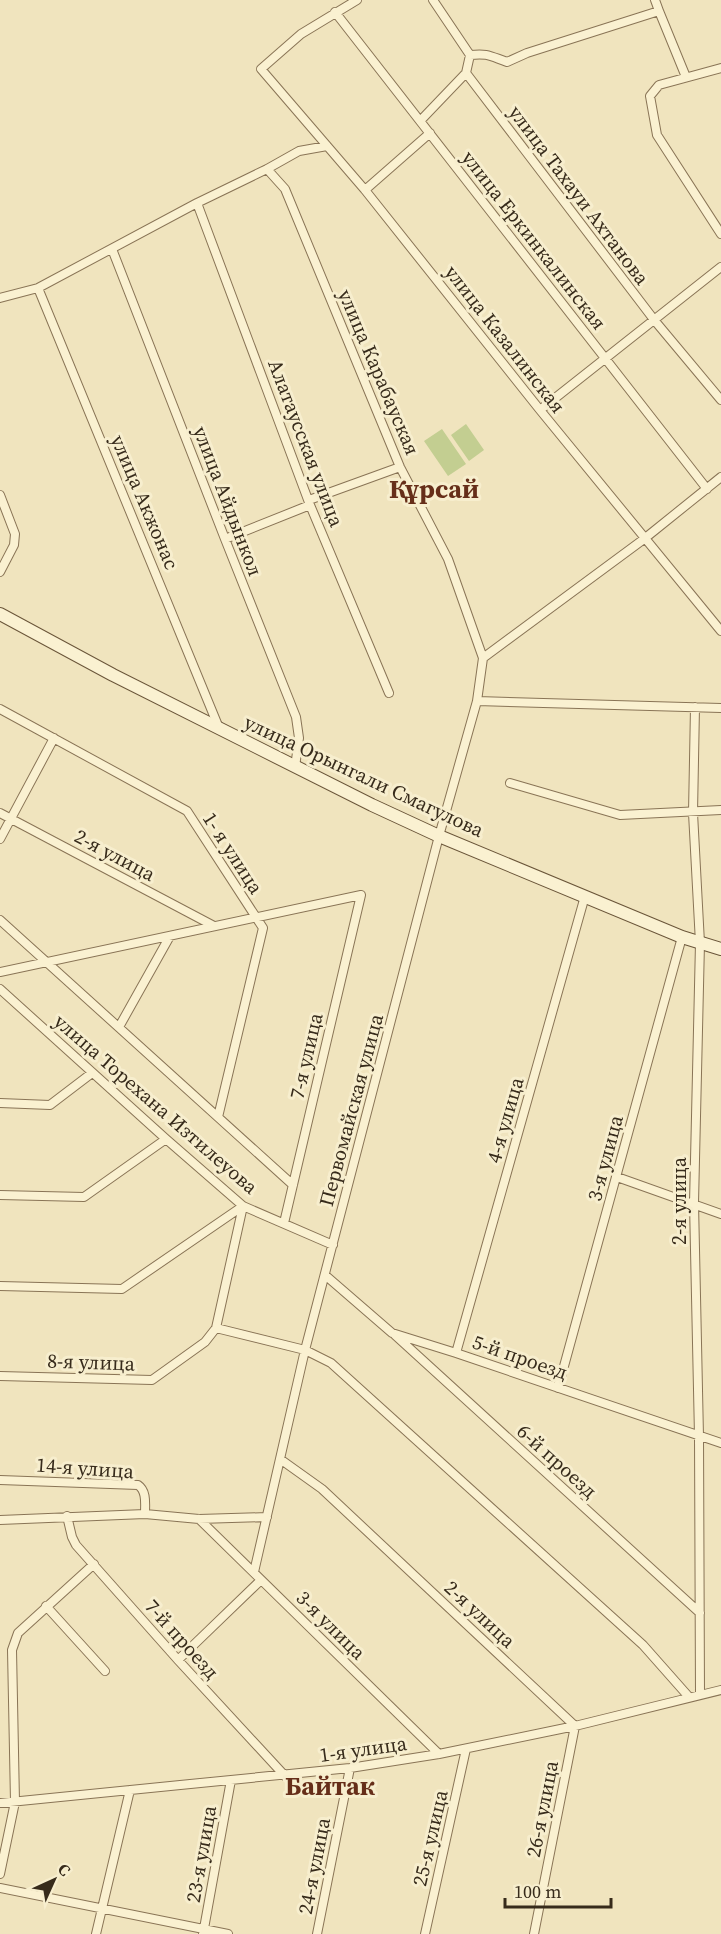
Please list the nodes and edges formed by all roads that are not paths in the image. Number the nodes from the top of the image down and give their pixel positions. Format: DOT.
graph roads {
  1 [pos="357,0"];
  2 [pos="433,0"];
  3 [pos="655,0"];
  4 [pos="658,10"];
  5 [pos="335,12"];
  6 [pos="470,55"];
  7 [pos="721,68"];
  8 [pos="466,73"];
  9 [pos="686,77"];
  10 [pos="420,120"];
  11 [pos="430,133"];
  12 [pos="327,146"];
  13 [pos="267,169"];
  14 [pos="365,190"];
  15 [pos="197,203"];
  16 [pos="721,234"];
  17 [pos="112,249"];
  18 [pos="721,267"];
  19 [pos="38,288"];
  20 [pos="0,298"];
  21 [pos="655,321"];
  22 [pos="605,358"];
  23 [pos="721,400"];
  24 [pos="540,410"];
  25 [pos="400,467"];
  26 [pos="721,477"];
  27 [pos="707,489"];
  28 [pos="0,495"];
  29 [pos="310,503"];
  30 [pos="225,539"];
  31 [pos="644,539"];
  32 [pos="0,572"];
  33 [pos="0,614"];
  34 [pos="721,631"];
  35 [pos="483,658"];
  36 [pos="388,693"];
  37 [pos="477,701"];
  38 [pos="695,707"];
  39 [pos="721,708"];
  40 [pos="0,709"];
  41 [pos="219,728"];
  42 [pos="54,738"];
  43 [pos="295,767"];
  44 [pos="510,783"];
  45 [pos="721,810"];
  46 [pos="0,813"];
  47 [pos="693,813"];
  48 [pos="11,819"];
  49 [pos="439,836"];
  50 [pos="0,839"];
  51 [pos="585,896"];
  52 [pos="255,918"];
  53 [pos="0,920"];
  54 [pos="215,927"];
  55 [pos="170,936"];
  56 [pos="682,937"];
  57 [pos="700,943"];
  58 [pos="721,949"];
  59 [pos="46,961"];
  60 [pos="0,972"];
  61 [pos="0,989"];
  62 [pos="119,1027"];
  63 [pos="92,1073"];
  64 [pos="0,1103"];
  65 [pos="218,1117"];
  66 [pos="166,1139"];
  67 [pos="617,1178"];
  68 [pos="293,1185"];
  69 [pos="0,1195"];
  70 [pos="694,1203"];
  71 [pos="243,1206"];
  72 [pos="721,1214"];
  73 [pos="284,1223"];
  74 [pos="333,1245"];
  75 [pos="325,1275"];
  76 [pos="0,1286"];
  77 [pos="216,1329"];
  78 [pos="392,1333"];
  79 [pos="304,1350"];
  80 [pos="456,1353"];
  81 [pos="0,1376"];
  82 [pos="558,1388"];
  83 [pos="699,1436"];
  84 [pos="721,1443"];
  85 [pos="280,1459"];
  86 [pos="0,1480"];
  87 [pos="145,1514"];
  88 [pos="68,1516"];
  89 [pos="267,1517"];
  90 [pos="199,1519"];
  91 [pos="0,1520"];
  92 [pos="94,1564"];
  93 [pos="254,1572"];
  94 [pos="261,1580"];
  95 [pos="46,1606"];
  96 [pos="700,1612"];
  97 [pos="178,1660"];
  98 [pos="105,1671"];
  99 [pos="721,1690"];
  100 [pos="700,1695"];
  101 [pos="689,1697"];
  102 [pos="575,1726"];
  103 [pos="466,1749"];
  104 [pos="439,1754"];
  105 [pos="350,1768"];
  106 [pos="285,1776"];
  107 [pos="231,1780"];
  108 [pos="130,1790"];
  109 [pos="15,1802"];
  110 [pos="0,1803"];
  111 [pos="0,1874"];
  112 [pos="0,1888"];
  113 [pos="101,1908"];
  114 [pos="203,1932"];
  115 [pos="96,1934"];
  116 [pos="228,1934"];
  117 [pos="317,1934"];
  118 [pos="425,1934"];
  119 [pos="534,1934"];
  1 -- 5 [label="street"];
  2 -- 6 [label="street"];
  3 -- 4 [label="street"];
  4 -- 6 [label="street"];
  4 -- 9 [label="street"];
  5 -- 10 [label="street, улица Еркинкалинская"];
  5 -- 12 [label="street, улица Казалинская"];
  6 -- 8 [label="street"];
  7 -- 9 [label="street"];
  8 -- 10 [label="street"];
  8 -- 21 [label="street, улица Тахауи Ахтанова"];
  9 -- 16 [label="street"];
  10 -- 11 [label="street, улица Еркинкалинская"];
  11 -- 14 [label="street"];
  11 -- 22 [label="street, улица Еркинкалинская"];
  12 -- 13 [label="street"];
  12 -- 14 [label="street, улица Казалинская"];
  13 -- 15 [label="street"];
  13 -- 25 [label="street, улица Карабауская"];
  14 -- 24 [label="street, улица Казалинская"];
  15 -- 17 [label="street"];
  15 -- 29 [label="street, Алатаусская улица"];
  17 -- 19 [label="street"];
  17 -- 30 [label="street, улица Айдынкол"];
  18 -- 21 [label="street"];
  19 -- 20 [label="street"];
  19 -- 41 [label="street, улица Акжонас"];
  21 -- 22 [label="street"];
  21 -- 23 [label="street, улица Тахауи Ахтанова"];
  22 -- 24 [label="street"];
  22 -- 27 [label="street, улица Еркинкалинская"];
  24 -- 31 [label="street, улица Казалинская"];
  25 -- 29 [label="street"];
  25 -- 35 [label="street, улица Карабауская"];
  26 -- 27 [label="street"];
  27 -- 31 [label="street"];
  28 -- 32 [label="street"];
  29 -- 30 [label="street"];
  29 -- 36 [label="street, Алатаусская улица"];
  30 -- 43 [label="street, улица Айдынкол"];
  31 -- 34 [label="street, улица Казалинская"];
  31 -- 35 [label="street"];
  33 -- 41 [label="main road, улица Орынгали Смагулова"];
  35 -- 37 [label="street, Первомайская улица"];
  37 -- 38 [label="street"];
  37 -- 49 [label="street, Первомайская улица"];
  38 -- 39 [label="street"];
  38 -- 47 [label="street, 2-я улица"];
  40 -- 42 [label="street, 1- я улица"];
  41 -- 43 [label="main road, улица Орынгали Смагулова"];
  42 -- 48 [label="street"];
  42 -- 52 [label="street, 1- я улица"];
  43 -- 49 [label="main road, улица Орынгали Смагулова"];
  44 -- 47 [label="street"];
  45 -- 47 [label="street"];
  46 -- 48 [label="street, 2-я улица"];
  47 -- 57 [label="street, 2-я улица"];
  48 -- 50 [label="street"];
  48 -- 54 [label="street, 2-я улица"];
  49 -- 51 [label="main road, улица Орынгали Смагулова"];
  49 -- 74 [label="street, Первомайская улица"];
  51 -- 56 [label="main road, улица Орынгали Смагулова"];
  51 -- 80 [label="street, 4-я улица"];
  52 -- 54 [label="street"];
  52 -- 65 [label="street, 1- я улица"];
  52 -- 68 [label="street, 7-я улица"];
  53 -- 59 [label="street, улица Торехана Изтилеуова"];
  54 -- 55 [label="street"];
  55 -- 59 [label="street"];
  55 -- 62 [label="street"];
  56 -- 57 [label="main road, улица Орынгали Смагулова"];
  56 -- 67 [label="street, 3-я улица"];
  57 -- 58 [label="main road, улица Орынгали Смагулова"];
  57 -- 70 [label="street, 2-я улица"];
  59 -- 60 [label="street"];
  59 -- 62 [label="street, улица Торехана Изтилеуова"];
  61 -- 63 [label="street, улица Торехана Изтилеуова"];
  62 -- 65 [label="street, улица Торехана Изтилеуова"];
  63 -- 64 [label="street"];
  63 -- 66 [label="street, улица Торехана Изтилеуова"];
  65 -- 68 [label="street, улица Торехана Изтилеуова"];
  66 -- 69 [label="street"];
  66 -- 71 [label="street, улица Торехана Изтилеуова"];
  67 -- 70 [label="street"];
  67 -- 82 [label="street, 3-я улица"];
  68 -- 73 [label="street, 7-я улица"];
  70 -- 72 [label="street"];
  70 -- 83 [label="street, 2-я улица"];
  71 -- 73 [label="street, улица Торехана Изтилеуова"];
  71 -- 76 [label="street"];
  71 -- 77 [label="street"];
  73 -- 74 [label="street, улица Торехана Изтилеуова"];
  74 -- 75 [label="street, Первомайская улица"];
  75 -- 78 [label="street, 5-й проезд"];
  75 -- 79 [label="street, Первомайская улица"];
  77 -- 79 [label="street"];
  77 -- 81 [label="street, 8-я улица"];
  78 -- 80 [label="street, 5-й проезд"];
  78 -- 96 [label="street, 6-й проезд"];
  79 -- 85 [label="street, Первомайская улица"];
  79 -- 101 [label="street"];
  80 -- 82 [label="street, 5-й проезд"];
  82 -- 83 [label="street, 5-й проезд"];
  83 -- 84 [label="street, 5-й проезд"];
  83 -- 96 [label="street, 2-я улица"];
  85 -- 89 [label="street, Первомайская улица"];
  85 -- 102 [label="street, 2-я улица"];
  86 -- 87 [label="street, 14-я улица"];
  87 -- 88 [label="street"];
  87 -- 90 [label="street"];
  88 -- 91 [label="street"];
  88 -- 92 [label="street, 7-й проезд"];
  89 -- 90 [label="street"];
  89 -- 93 [label="street, Первомайская улица"];
  90 -- 93 [label="street, 3-я улица"];
  92 -- 95 [label="street"];
  92 -- 97 [label="street, 7-й проезд"];
  93 -- 94 [label="street, 3-я улица"];
  94 -- 97 [label="street"];
  94 -- 104 [label="street, 3-я улица"];
  95 -- 98 [label="street"];
  95 -- 109 [label="street"];
  96 -- 100 [label="street, 2-я улица"];
  97 -- 106 [label="street, 7-й проезд"];
  99 -- 100 [label="street, 1-я улица"];
  100 -- 101 [label="street, 1-я улица"];
  101 -- 102 [label="street, 1-я улица"];
  102 -- 103 [label="street, 1-я улица"];
  102 -- 119 [label="street, 26-я улица"];
  103 -- 104 [label="street, 1-я улица"];
  103 -- 118 [label="street, 25-я улица"];
  104 -- 105 [label="street, 1-я улица"];
  105 -- 106 [label="street, 1-я улица"];
  105 -- 117 [label="street, 24-я улица"];
  106 -- 107 [label="street, 1-я улица"];
  107 -- 108 [label="street, 1-я улица"];
  107 -- 114 [label="street, 23-я улица"];
  108 -- 109 [label="street, 1-я улица"];
  108 -- 113 [label="street"];
  109 -- 110 [label="street, 1-я улица"];
  109 -- 111 [label="street"];
  112 -- 113 [label="street"];
  113 -- 114 [label="street"];
  113 -- 115 [label="street"];
  114 -- 116 [label="street"];
}
